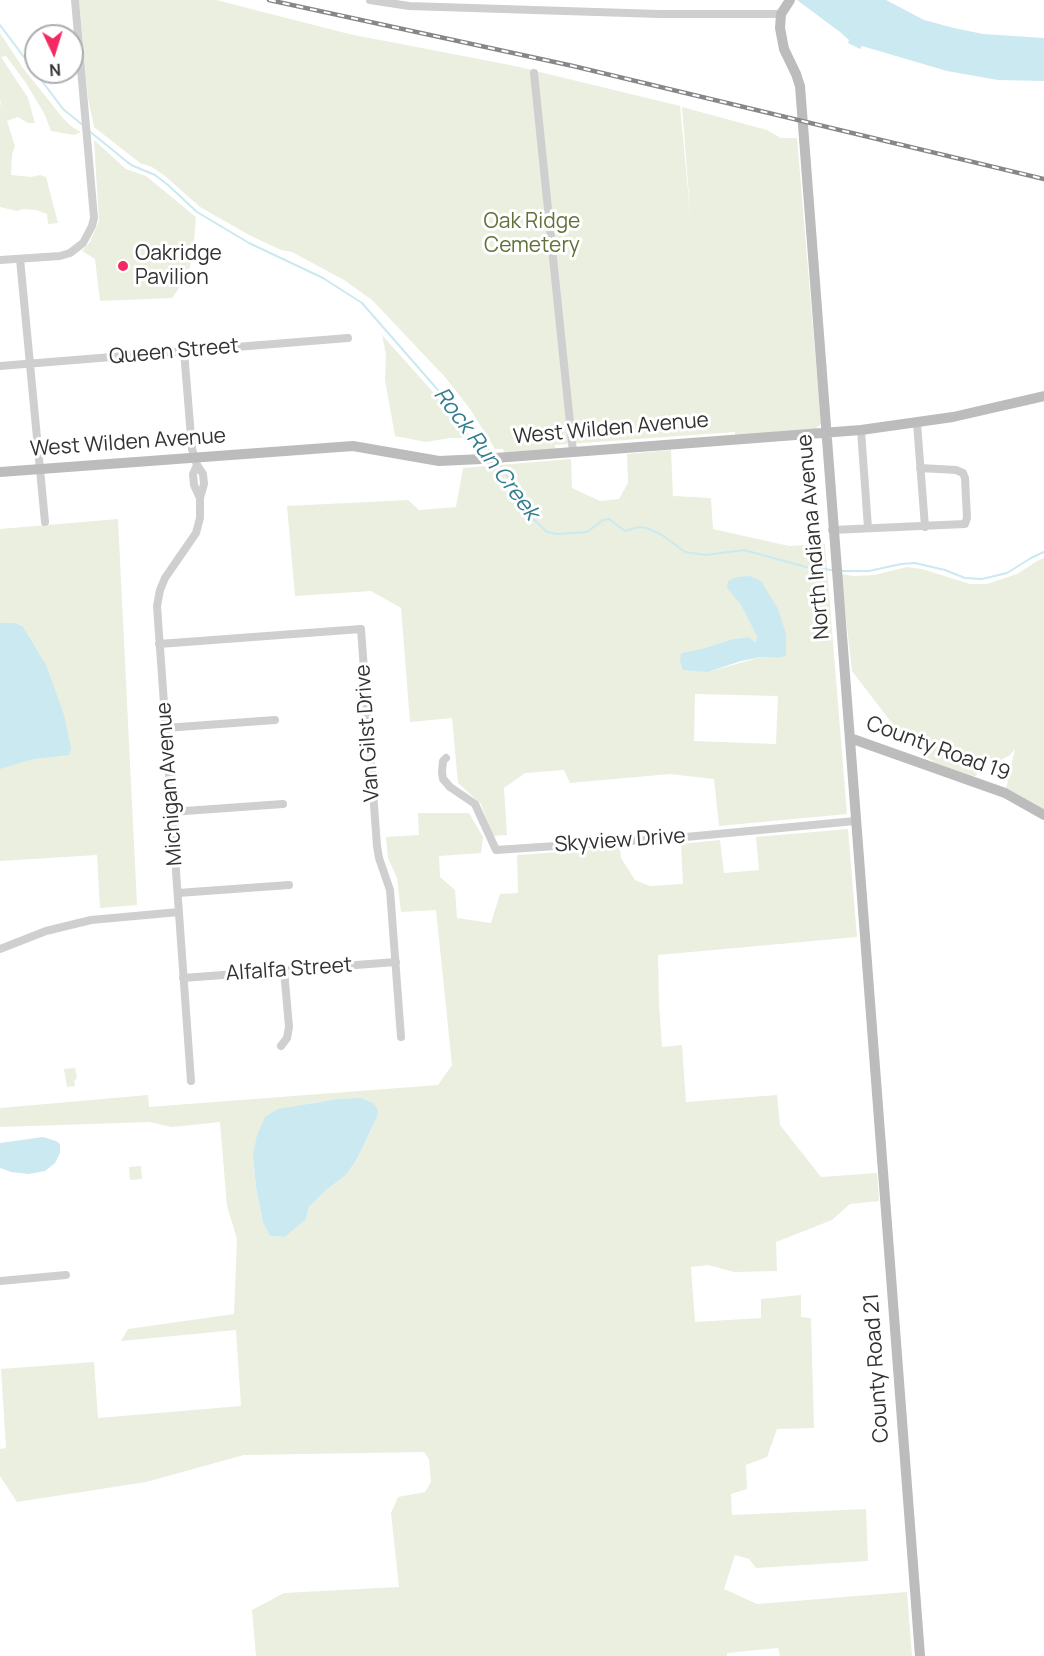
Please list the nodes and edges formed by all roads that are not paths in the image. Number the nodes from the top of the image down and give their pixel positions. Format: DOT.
graph roads {
  1 [pos="75,0"];
  2 [pos="370,0"];
  3 [pos="790,0"];
  4 [pos="781,14"];
  5 [pos="534,73"];
  6 [pos="20,259"];
  7 [pos="0,260"];
  8 [pos="348,338"];
  9 [pos="184,351"];
  10 [pos="30,363"];
  11 [pos="0,366"];
  12 [pos="1044,396"];
  13 [pos="917,423"];
  14 [pos="861,430"];
  15 [pos="825,432"];
  16 [pos="573,452"];
  17 [pos="195,461"];
  18 [pos="921,468"];
  19 [pos="40,469"];
  20 [pos="0,472"];
  21 [pos="45,522"];
  22 [pos="924,526"];
  23 [pos="868,528"];
  24 [pos="832,530"];
  25 [pos="159,644"];
  26 [pos="275,720"];
  27 [pos="165,728"];
  28 [pos="850,738"];
  29 [pos="446,758"];
  30 [pos="283,804"];
  31 [pos="171,812"];
  32 [pos="1044,814"];
  33 [pos="855,821"];
  34 [pos="289,885"];
  35 [pos="178,893"];
  36 [pos="179,912"];
  37 [pos="0,949"];
  38 [pos="396,962"];
  39 [pos="284,970"];
  40 [pos="183,978"];
  41 [pos="401,1037"];
  42 [pos="281,1046"];
  43 [pos="874,1077"];
  44 [pos="192,1081"];
  45 [pos="66,1275"];
  46 [pos="0,1281"];
  47 [pos="920,1656"];
  1 -- 6 [label="street"];
  2 -- 4 [label="street"];
  3 -- 4 [label="street"];
  4 -- 15 [label="street, North Indiana Avenue"];
  5 -- 16 [label="street"];
  6 -- 7 [label="street"];
  6 -- 10 [label="street"];
  8 -- 9 [label="street, Queen Street"];
  9 -- 10 [label="street, Queen Street"];
  9 -- 17 [label="street, Michigan Avenue"];
  10 -- 11 [label="street, Queen Street"];
  10 -- 19 [label="street"];
  12 -- 13 [label="street, West Wilden Avenue"];
  13 -- 14 [label="street, West Wilden Avenue"];
  13 -- 18 [label="street"];
  14 -- 15 [label="street, West Wilden Avenue"];
  14 -- 23 [label="street"];
  15 -- 16 [label="street, West Wilden Avenue"];
  15 -- 24 [label="street, North Indiana Avenue"];
  16 -- 17 [label="street, West Wilden Avenue"];
  17 -- 19 [label="street, West Wilden Avenue"];
  17 -- 25 [label="street, Michigan Avenue"];
  18 -- 22 [label="street"];
  18 -- 22 [label="street"];
  19 -- 20 [label="street, West Wilden Avenue"];
  19 -- 21 [label="street"];
  22 -- 23 [label="street"];
  23 -- 24 [label="street"];
  24 -- 28 [label="street, North Indiana Avenue"];
  25 -- 27 [label="street, Michigan Avenue"];
  25 -- 38 [label="street, Van Gilst Drive"];
  26 -- 27 [label="street"];
  27 -- 31 [label="street, Michigan Avenue"];
  28 -- 32 [label="street, County Road 19"];
  28 -- 33 [label="street, North Indiana Avenue"];
  29 -- 33 [label="street, Skyview Drive"];
  30 -- 31 [label="street"];
  31 -- 35 [label="street, Michigan Avenue"];
  33 -- 43 [label="street, North Indiana Avenue"];
  34 -- 35 [label="street"];
  35 -- 36 [label="street, Michigan Avenue"];
  36 -- 37 [label="street"];
  36 -- 40 [label="street, Michigan Avenue"];
  38 -- 39 [label="street, Alfalfa Street"];
  38 -- 41 [label="street, Van Gilst Drive"];
  39 -- 40 [label="street, Alfalfa Street"];
  39 -- 42 [label="street"];
  40 -- 44 [label="street, Michigan Avenue"];
  43 -- 47 [label="street, County Road 21"];
  45 -- 46 [label="street"];
}
